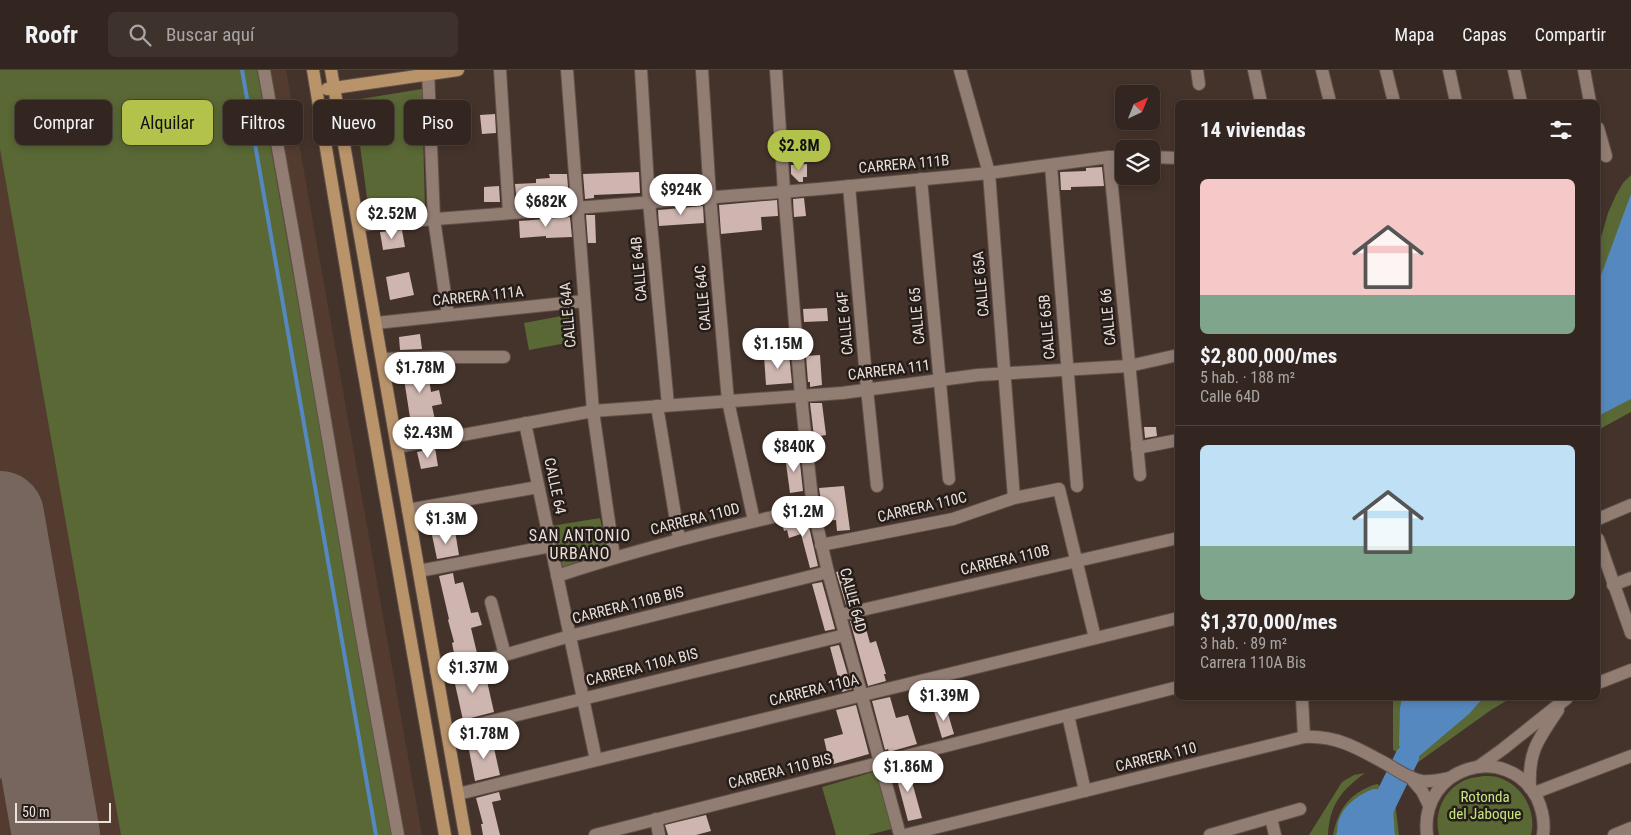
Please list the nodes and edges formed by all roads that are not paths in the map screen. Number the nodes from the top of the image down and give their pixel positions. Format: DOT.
graph roads {
  1 [pos="264,70"];
  2 [pos="313,70"];
  3 [pos="331,70"];
  4 [pos="458,70"];
  5 [pos="500,70"];
  6 [pos="567,70"];
  7 [pos="642,70"];
  8 [pos="702,70"];
  9 [pos="776,70"];
  10 [pos="960,70"];
  11 [pos="1197,70"];
  12 [pos="1254,70"];
  13 [pos="1322,70"];
  14 [pos="1386,70"];
  15 [pos="1448,70"];
  16 [pos="1514,70"];
  17 [pos="1584,70"];
  18 [pos="429,72"];
  19 [pos="1199,84"];
  20 [pos="334,88"];
  21 [pos="317,90"];
  22 [pos="1261,100"];
  23 [pos="1330,100"];
  24 [pos="1394,100"];
  25 [pos="1456,100"];
  26 [pos="1521,100"];
  27 [pos="1587,100"];
  28 [pos="1600,135"];
  29 [pos="1606,156"];
  30 [pos="1109,157"];
  31 [pos="1115,157"];
  32 [pos="1160,157"];
  33 [pos="1175,158"];
  34 [pos="1051,166"];
  35 [pos="989,172"];
  36 [pos="921,179"];
  37 [pos="849,186"];
  38 [pos="784,191"];
  39 [pos="710,197"];
  40 [pos="649,202"];
  41 [pos="576,207"];
  42 [pos="509,213"];
  43 [pos="434,219"];
  44 [pos="359,225"];
  45 [pos="584,301"];
  46 [pos="448,315"];
  47 [pos="376,323"];
  48 [pos="1175,356"];
  49 [pos="504,357"];
  50 [pos="382,359"];
  51 [pos="1130,366"];
  52 [pos="1067,370"];
  53 [pos="1005,373"];
  54 [pos="940,380"];
  55 [pos="867,390"];
  56 [pos="801,396"];
  57 [pos="728,401"];
  58 [pos="663,406"];
  59 [pos="593,411"];
  60 [pos="525,423"];
  61 [pos="1175,441"];
  62 [pos="397,447"];
  63 [pos="1138,448"];
  64 [pos="1140,474"];
  65 [pos="948,479"];
  66 [pos="877,486"];
  67 [pos="1077,486"];
  68 [pos="538,488"];
  69 [pos="1014,498"];
  70 [pos="1631,505"];
  71 [pos="813,508"];
  72 [pos="408,510"];
  73 [pos="1600,518"];
  74 [pos="754,521"];
  75 [pos="679,539"];
  76 [pos="1175,539"];
  77 [pos="821,545"];
  78 [pos="1600,545"];
  79 [pos="551,546"];
  80 [pos="614,557"];
  81 [pos="1076,561"];
  82 [pos="419,571"];
  83 [pos="828,572"];
  84 [pos="557,576"];
  85 [pos="1631,578"];
  86 [pos="1613,585"];
  87 [pos="491,602"];
  88 [pos="840,615"];
  89 [pos="1175,619"];
  90 [pos="1631,633"];
  91 [pos="845,635"];
  92 [pos="570,636"];
  93 [pos="1095,638"];
  94 [pos="505,655"];
  95 [pos="1631,670"];
  96 [pos="436,671"];
  97 [pos="1600,682"];
  98 [pos="1175,689"];
  99 [pos="862,695"];
  100 [pos="583,699"];
  101 [pos="1302,700"];
  102 [pos="1564,700"];
  103 [pos="1566,700"];
  104 [pos="1068,715"];
  105 [pos="447,732"];
  106 [pos="1304,737"];
  107 [pos="1631,756"];
  108 [pos="596,760"];
  109 [pos="880,762"];
  110 [pos="1478,766"];
  111 [pos="1410,777"];
  112 [pos="1449,778"];
  113 [pos="1532,790"];
  114 [pos="1085,791"];
  115 [pos="458,794"];
  116 [pos="1429,804"];
  117 [pos="1300,809"];
  118 [pos="1271,818"];
  119 [pos="656,820"];
  120 [pos="1631,828"];
  121 [pos="398,835"];
  122 [pos="445,835"];
  123 [pos="465,835"];
  124 [pos="595,835"];
  125 [pos="659,835"];
  126 [pos="900,835"];
  127 [pos="905,835"];
  128 [pos="1212,835"];
  129 [pos="1275,835"];
  130 [pos="1427,835"];
  131 [pos="1543,835"];
  132 [pos="1614,835"];
  1 -- 121 [label="street"];
  2 -- 21 [label="main road"];
  3 -- 20 [label="main road"];
  4 -- 18 [label="main road"];
  5 -- 42 [label="street"];
  6 -- 41 [label="street, CALLE 64A"];
  7 -- 40 [label="street, CALLE 64B"];
  8 -- 39 [label="street, CALLE 64C"];
  9 -- 38 [label="street, CALLE 64D"];
  10 -- 35 [label="street, CALLE 65A"];
  11 -- 19 [label="street"];
  12 -- 22 [label="street"];
  13 -- 23 [label="street"];
  14 -- 24 [label="street"];
  15 -- 25 [label="street"];
  16 -- 26 [label="street"];
  17 -- 27 [label="street"];
  18 -- 20 [label="main road"];
  18 -- 43 [label="street"];
  20 -- 21 [label="main road"];
  20 -- 44 [label="main road"];
  21 -- 122 [label="main road"];
  28 -- 29 [label="street"];
  30 -- 31 [label="street, CARRERA 111B"];
  30 -- 34 [label="street, CARRERA 111B"];
  30 -- 51 [label="street, CALLE 66"];
  32 -- 33 [label="street"];
  34 -- 35 [label="street, CARRERA 111B"];
  34 -- 52 [label="street, CALLE 65B"];
  35 -- 36 [label="street, CARRERA 111B"];
  35 -- 53 [label="street, CALLE 65A"];
  36 -- 37 [label="street, CARRERA 111B"];
  36 -- 54 [label="street, CALLE 65"];
  37 -- 38 [label="street, CARRERA 111B"];
  37 -- 55 [label="street, CALLE 64F"];
  38 -- 39 [label="street, CARRERA 111B"];
  38 -- 56 [label="street, CALLE 64D"];
  39 -- 40 [label="street, CARRERA 111B"];
  39 -- 57 [label="street, CALLE 64C"];
  40 -- 41 [label="street, CARRERA 111B"];
  40 -- 58 [label="street, CALLE 64B"];
  41 -- 42 [label="street, CARRERA 111B"];
  41 -- 45 [label="street, CALLE 64A"];
  42 -- 43 [label="street, CARRERA 111B"];
  43 -- 44 [label="street, CARRERA 111B"];
  43 -- 46 [label="street"];
  44 -- 47 [label="main road"];
  45 -- 46 [label="street, CARRERA 111A"];
  45 -- 59 [label="street, CALLE 64A"];
  46 -- 47 [label="street, CARRERA 111A"];
  47 -- 50 [label="main road"];
  48 -- 51 [label="street, CARRERA 111"];
  49 -- 50 [label="street"];
  50 -- 62 [label="main road"];
  51 -- 52 [label="street, CARRERA 111"];
  51 -- 63 [label="street, CALLE 66"];
  52 -- 53 [label="street, CARRERA 111"];
  52 -- 67 [label="street, CALLE 65B"];
  53 -- 54 [label="street, CARRERA 111"];
  53 -- 69 [label="street, CALLE 65A"];
  54 -- 55 [label="street, CARRERA 111"];
  54 -- 65 [label="street, CALLE 65"];
  55 -- 56 [label="street, CARRERA 111"];
  55 -- 66 [label="street, CALLE 64F"];
  56 -- 57 [label="street, CARRERA 111"];
  56 -- 71 [label="street, CALLE 64D"];
  57 -- 58 [label="street, CARRERA 111"];
  57 -- 74 [label="street, CALLE 64C"];
  58 -- 59 [label="street, CARRERA 111"];
  58 -- 75 [label="street, CALLE 64B"];
  59 -- 60 [label="street, CARRERA 111"];
  59 -- 80 [label="street, CALLE 64A"];
  60 -- 62 [label="street, CARRERA 111"];
  60 -- 68 [label="street, CALLE 64"];
  61 -- 63 [label="street"];
  62 -- 72 [label="main road"];
  63 -- 64 [label="street, CALLE 66"];
  68 -- 72 [label="street"];
  68 -- 79 [label="street, CALLE 64"];
  69 -- 77 [label="street, CARRERA 110C"];
  69 -- 81 [label="street, CARRERA 110C"];
  70 -- 73 [label="street"];
  71 -- 74 [label="street, CARRERA 110D"];
  71 -- 77 [label="street, CALLE 64D"];
  72 -- 82 [label="main road"];
  74 -- 75 [label="street, CARRERA 110D"];
  75 -- 80 [label="street, CARRERA 110D"];
  76 -- 81 [label="street, CARRERA 110B"];
  77 -- 83 [label="street, CALLE 64D"];
  78 -- 86 [label="street"];
  79 -- 82 [label="street"];
  79 -- 84 [label="street, CALLE 64"];
  80 -- 84 [label="street, CARRERA 110D"];
  81 -- 88 [label="street, CARRERA 110B"];
  81 -- 93 [label="street"];
  82 -- 96 [label="main road"];
  83 -- 88 [label="street, CALLE 64D"];
  83 -- 92 [label="street, CARRERA 110B BIS"];
  84 -- 92 [label="street, CALLE 64"];
  85 -- 86 [label="street"];
  86 -- 90 [label="street"];
  87 -- 94 [label="street"];
  88 -- 91 [label="street, CALLE 64D"];
  89 -- 93 [label="street, CARRERA 110A"];
  91 -- 99 [label="street, CALLE 64D"];
  91 -- 100 [label="street, CARRERA 110A BIS"];
  92 -- 94 [label="street, CARRERA 110B BIS"];
  92 -- 100 [label="street, CALLE 64"];
  93 -- 99 [label="street, CARRERA 110A"];
  94 -- 96 [label="street, CARRERA 110B BIS"];
  95 -- 97 [label="street"];
  96 -- 105 [label="main road"];
  98 -- 104 [label="street, CARRERA 110 BIS"];
  99 -- 108 [label="street, CARRERA 110A"];
  99 -- 109 [label="street, CALLE 64D"];
  100 -- 105 [label="street, CARRERA 110A BIS"];
  100 -- 108 [label="street, CALLE 64"];
  101 -- 106 [label="street"];
  102 -- 110 [label="street"];
  103 -- 113 [label="street"];
  104 -- 109 [label="street, CARRERA 110 BIS"];
  104 -- 114 [label="street"];
  105 -- 115 [label="main road"];
  106 -- 111 [label="street, CARRERA 110"];
  106 -- 114 [label="street, CARRERA 110"];
  107 -- 113 [label="street"];
  108 -- 115 [label="street, CARRERA 110A"];
  109 -- 119 [label="street, CARRERA 110 BIS"];
  109 -- 126 [label="street, CALLE 64D"];
  110 -- 112 [label="street"];
  110 -- 113 [label="street"];
  111 -- 112 [label="street, CARRERA 110"];
  111 -- 116 [label="street, CARRERA 110"];
  112 -- 116 [label="street"];
  113 -- 131 [label="street"];
  114 -- 127 [label="street, CARRERA 110"];
  115 -- 123 [label="main road"];
  116 -- 130 [label="street"];
  117 -- 118 [label="street"];
  118 -- 128 [label="street"];
  118 -- 129 [label="street"];
  119 -- 124 [label="street, CARRERA 110 BIS"];
  119 -- 125 [label="street"];
  120 -- 132 [label="street"];
}
